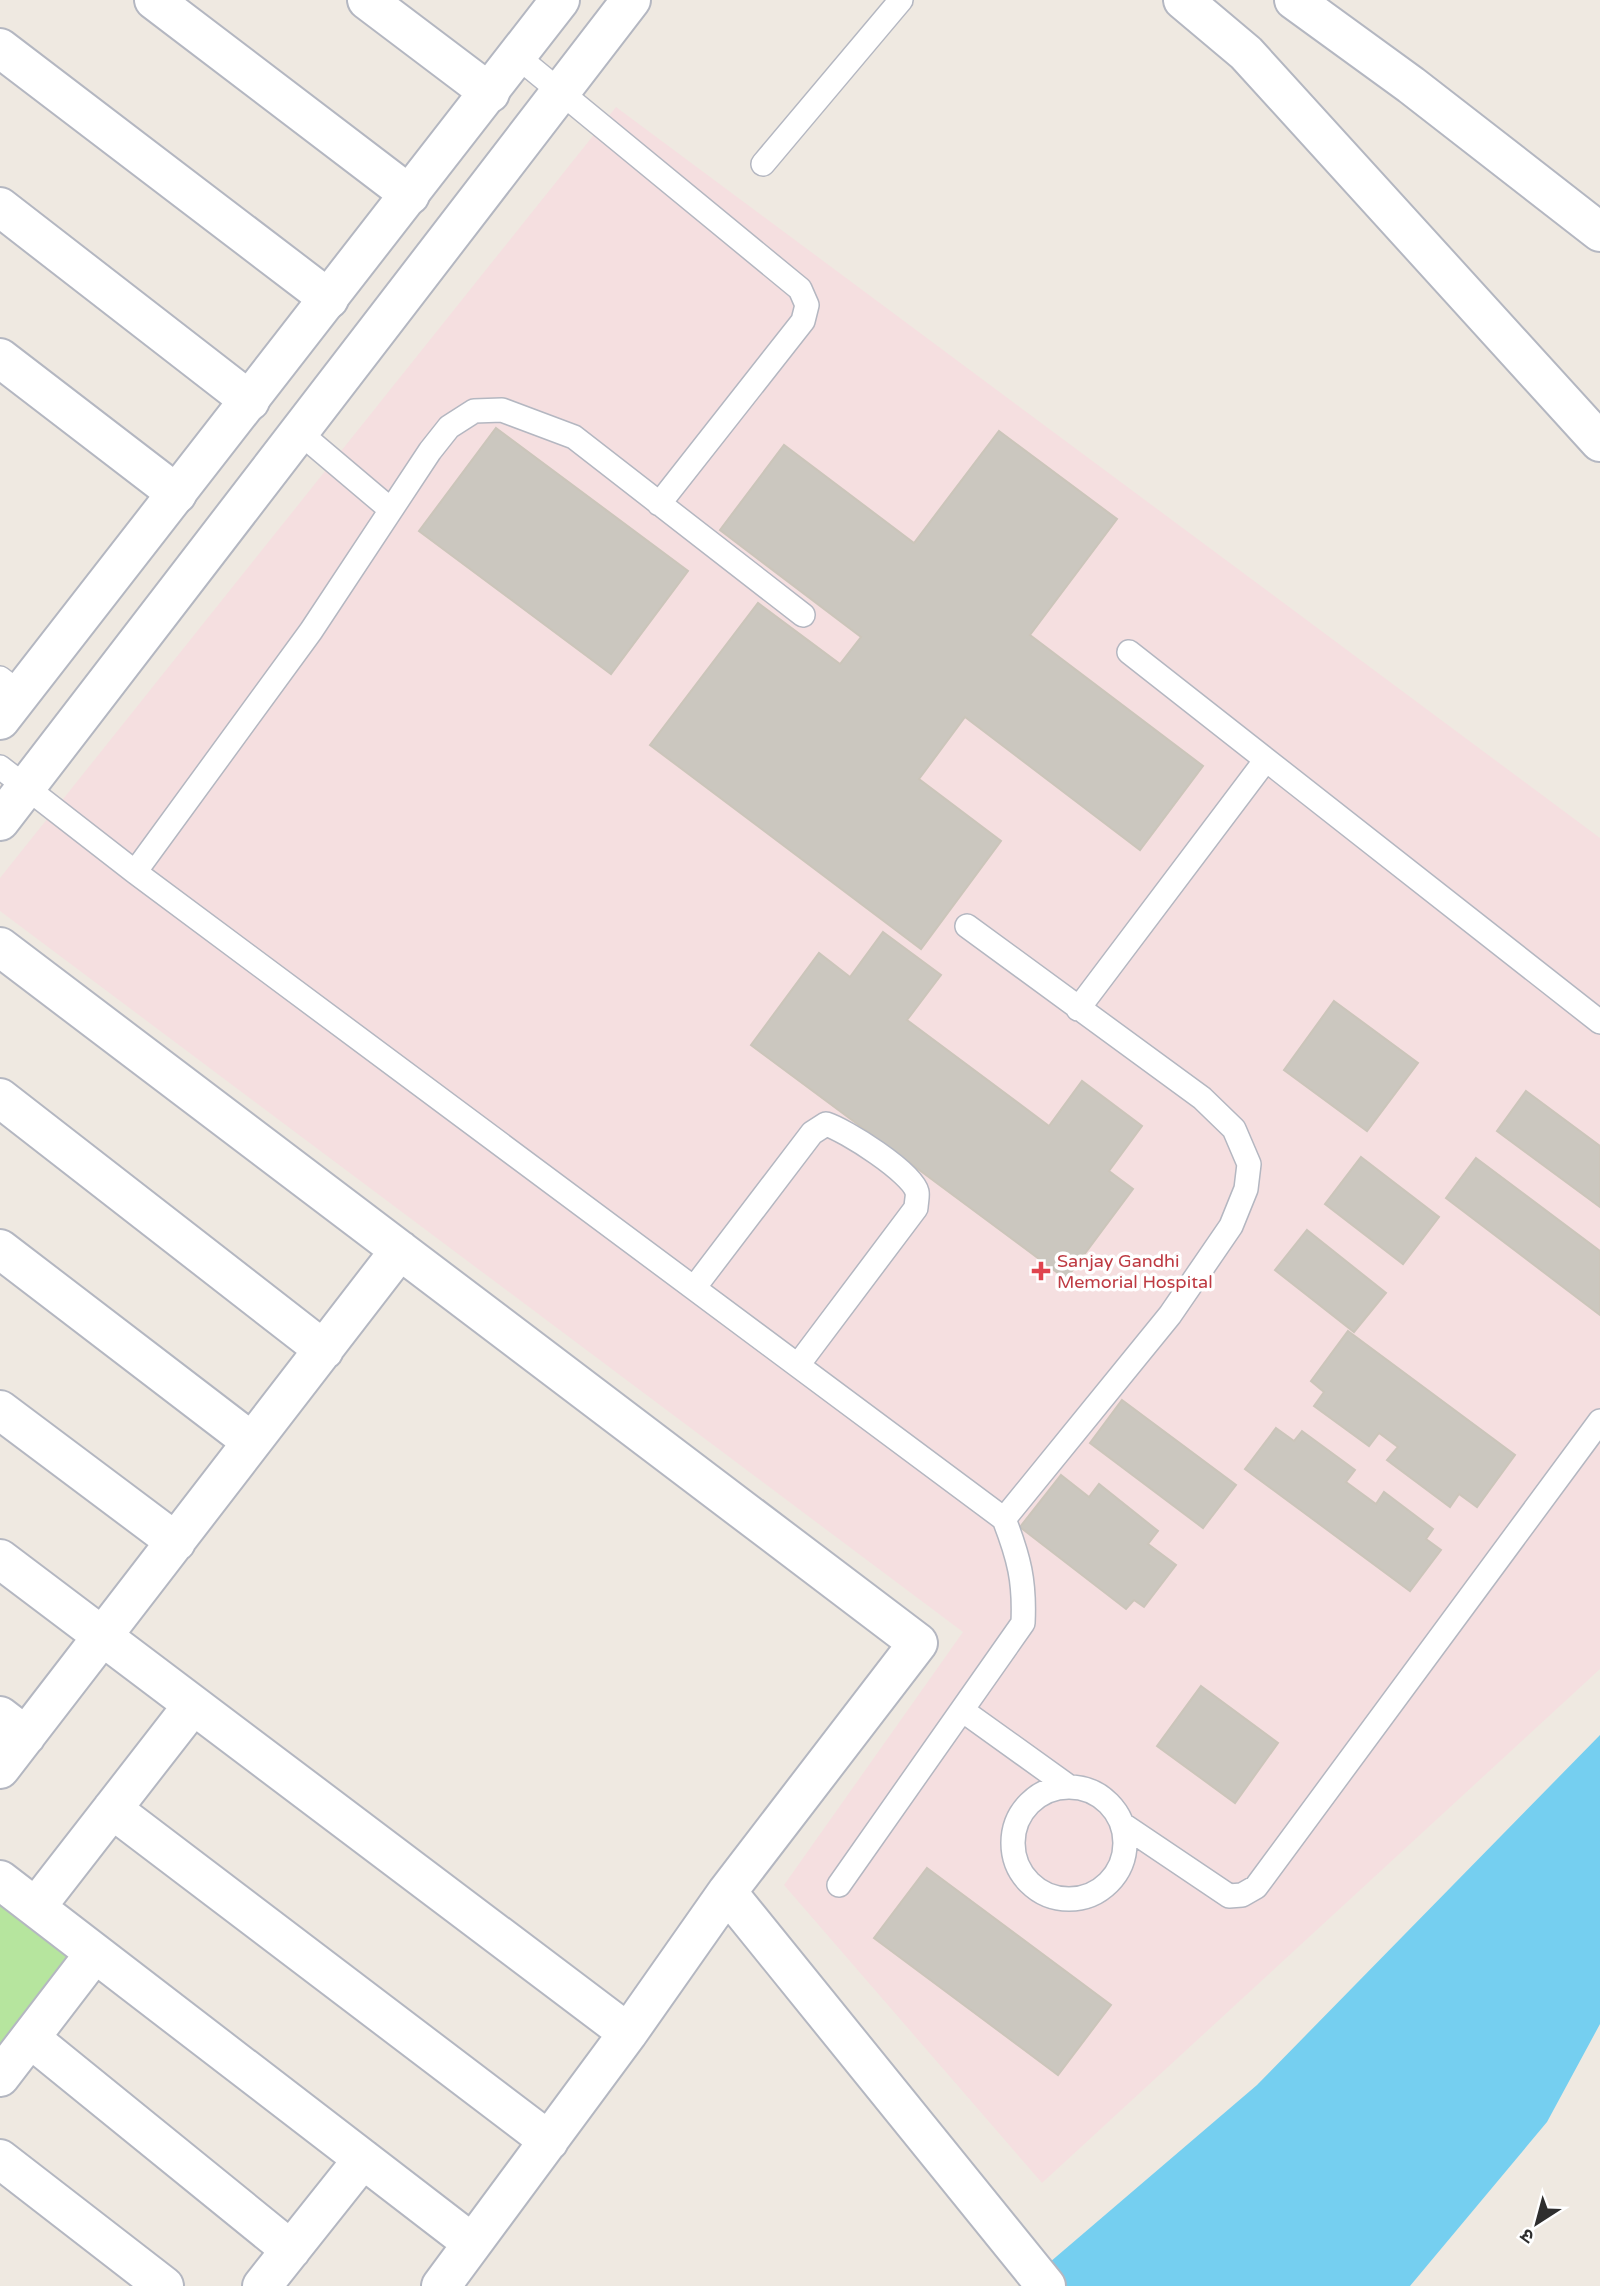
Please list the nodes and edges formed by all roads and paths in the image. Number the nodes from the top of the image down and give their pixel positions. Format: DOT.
graph roads {
  1 [pos="154,0"];
  2 [pos="367,0"];
  3 [pos="559,0"];
  4 [pos="631,0"];
  5 [pos="901,0"];
  6 [pos="1183,0"];
  7 [pos="1294,0"];
  8 [pos="0,48"];
  9 [pos="518,57"];
  10 [pos="561,92"];
  11 [pos="490,93"];
  12 [pos="764,164"];
  13 [pos="410,195"];
  14 [pos="0,207"];
  15 [pos="1600,232"];
  16 [pos="329,299"];
  17 [pos="0,358"];
  18 [pos="250,401"];
  19 [pos="1594,430"];
  20 [pos="299,432"];
  21 [pos="177,494"];
  22 [pos="659,504"];
  23 [pos="390,509"];
  24 [pos="122,565"];
  25 [pos="170,600"];
  26 [pos="803,615"];
  27 [pos="1129,652"];
  28 [pos="7,698"];
  29 [pos="1265,761"];
  30 [pos="13,777"];
  31 [pos="0,821"];
  32 [pos="135,873"];
  33 [pos="967,926"];
  34 [pos="0,947"];
  35 [pos="1078,1009"];
  36 [pos="1600,1022"];
  37 [pos="0,1098"];
  38 [pos="0,1249"];
  39 [pos="400,1250"];
  40 [pos="694,1288"];
  41 [pos="324,1350"];
  42 [pos="798,1365"];
  43 [pos="0,1410"];
  44 [pos="1600,1421"];
  45 [pos="252,1442"];
  46 [pos="1004,1519"];
  47 [pos="176,1542"];
  48 [pos="0,1559"];
  49 [pos="102,1637"];
  50 [pos="193,1705"];
  51 [pos="962,1710"];
  52 [pos="13,1726"];
  53 [pos="0,1769"];
  54 [pos="1068,1786"];
  55 [pos="112,1809"];
  56 [pos="1122,1824"];
  57 [pos="0,1880"];
  58 [pos="839,1885"];
  59 [pos="727,1892"];
  60 [pos="36,1907"];
  61 [pos="95,1953"];
  62 [pos="628,2033"];
  63 [pos="30,2038"];
  64 [pos="0,2077"];
  65 [pos="549,2141"];
  66 [pos="0,2159"];
  67 [pos="363,2159"];
  68 [pos="472,2243"];
  69 [pos="291,2250"];
  70 [pos="164,2286"];
  71 [pos="262,2286"];
  72 [pos="441,2286"];
  73 [pos="1046,2286"];
  1 -- 13 [label="street"];
  2 -- 11 [label="street"];
  3 -- 9 [label="street"];
  4 -- 10 [label="street"];
  5 -- 12 [label="lane"];
  6 -- 19 [label="street"];
  7 -- 15 [label="street"];
  8 -- 16 [label="street"];
  9 -- 10 [label="lane"];
  9 -- 11 [label="street"];
  10 -- 20 [label="street"];
  10 -- 22 [label="lane"];
  11 -- 13 [label="street"];
  13 -- 16 [label="street"];
  14 -- 18 [label="street"];
  16 -- 18 [label="street"];
  17 -- 21 [label="street"];
  18 -- 21 [label="street"];
  20 -- 23 [label="lane"];
  20 -- 25 [label="street"];
  21 -- 24 [label="street"];
  22 -- 23 [label="lane"];
  22 -- 26 [label="lane"];
  23 -- 32 [label="lane"];
  24 -- 25 [label="street"];
  24 -- 28 [label="street"];
  25 -- 30 [label="street"];
  27 -- 29 [label="lane"];
  29 -- 35 [label="lane"];
  29 -- 36 [label="lane"];
  30 -- 31 [label="street"];
  30 -- 32 [label="lane"];
  32 -- 40 [label="lane"];
  33 -- 35 [label="lane"];
  34 -- 39 [label="street"];
  35 -- 46 [label="lane"];
  37 -- 41 [label="street"];
  38 -- 45 [label="street"];
  39 -- 41 [label="street"];
  39 -- 59 [label="street"];
  40 -- 42 [label="lane"];
  40 -- 42 [label="lane"];
  41 -- 45 [label="street"];
  42 -- 46 [label="lane"];
  43 -- 47 [label="street"];
  44 -- 56 [label="lane"];
  45 -- 47 [label="street"];
  46 -- 51 [label="lane"];
  47 -- 49 [label="street"];
  48 -- 49 [label="street"];
  49 -- 50 [label="street"];
  49 -- 52 [label="street"];
  50 -- 55 [label="street"];
  50 -- 62 [label="street"];
  51 -- 54 [label="lane"];
  51 -- 58 [label="lane"];
  52 -- 53 [label="street"];
  54 -- 56 [label="lane"];
  54 -- 56 [label="lane"];
  55 -- 60 [label="street"];
  55 -- 65 [label="street"];
  57 -- 60 [label="street"];
  59 -- 62 [label="street"];
  59 -- 73 [label="street"];
  60 -- 61 [label="street"];
  61 -- 63 [label="street"];
  61 -- 67 [label="street"];
  62 -- 65 [label="street"];
  63 -- 64 [label="street"];
  63 -- 69 [label="street"];
  65 -- 68 [label="street"];
  66 -- 70 [label="street"];
  67 -- 68 [label="street"];
  67 -- 69 [label="street"];
  68 -- 72 [label="street"];
  69 -- 71 [label="street"];
}
